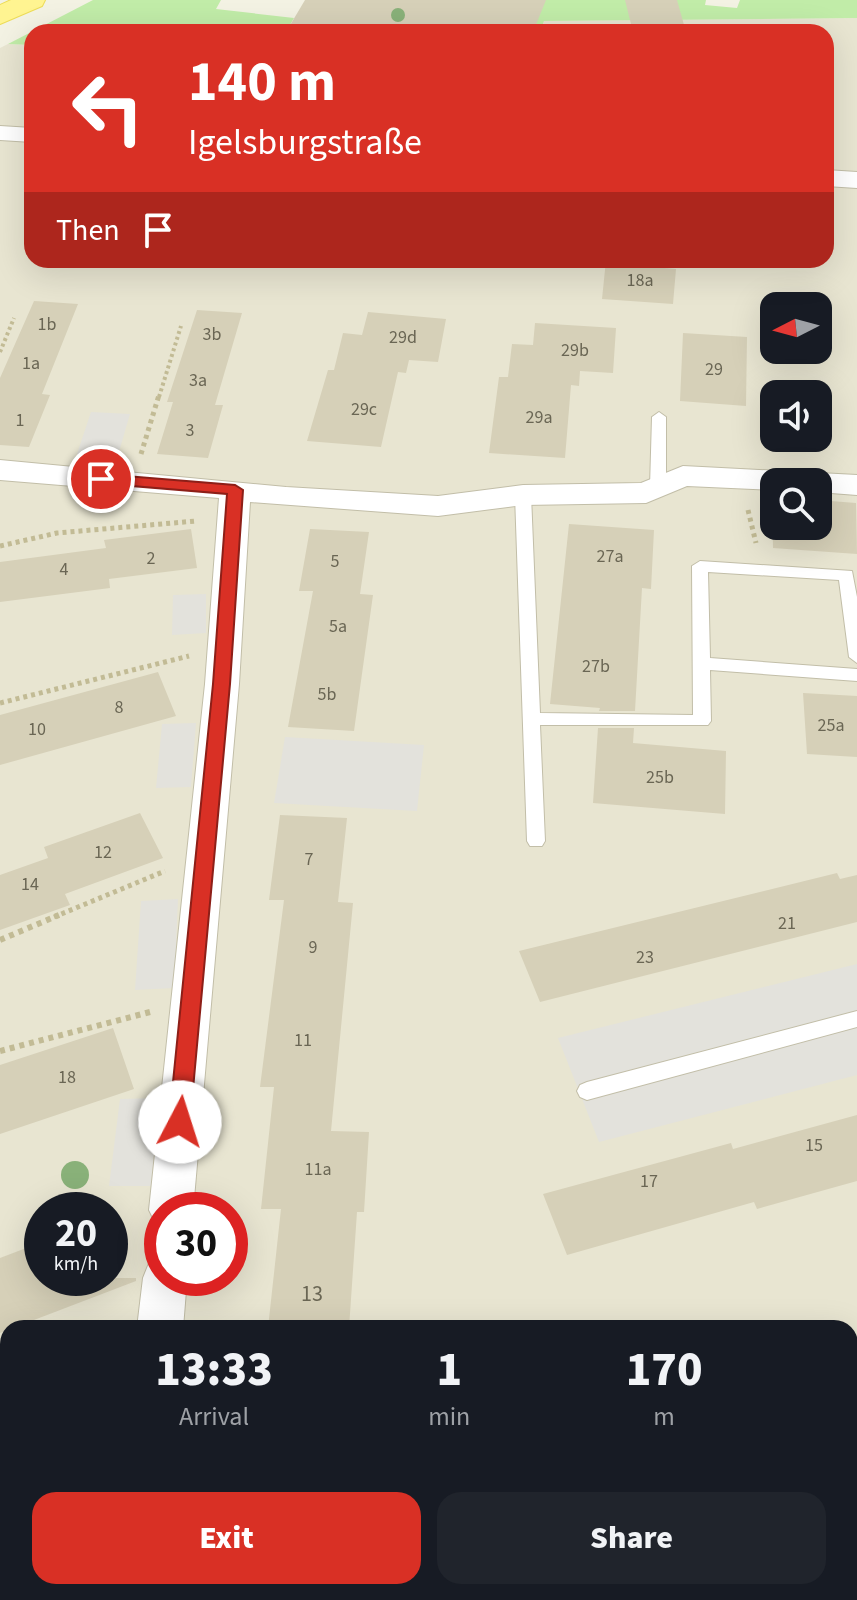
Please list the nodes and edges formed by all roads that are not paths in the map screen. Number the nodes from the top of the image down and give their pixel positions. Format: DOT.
graph roads {
  1 [pos="32,0"];
  2 [pos="0,16"];
  3 [pos="0,133"];
  4 [pos="24,134"];
  5 [pos="834,179"];
  6 [pos="857,180"];
  7 [pos="659,417"];
  8 [pos="0,470"];
  9 [pos="760,479"];
  10 [pos="832,483"];
  11 [pos="857,485"];
  12 [pos="658,487"];
  13 [pos="523,495"];
  14 [pos="234,504"];
  15 [pos="857,657"];
  16 [pos="702,663"];
  17 [pos="857,675"];
  18 [pos="532,719"];
  19 [pos="536,841"];
  20 [pos="857,1019"];
  21 [pos="587,1091"];
  22 [pos="173,1192"];
  23 [pos="163,1296"];
  24 [pos="161,1320"];
  1 -- 2 [label="main road"];
  3 -- 4 [label="street"];
  5 -- 6 [label="street"];
  7 -- 12 [label="lane"];
  8 -- 14 [label="street"];
  9 -- 12 [label="street"];
  10 -- 11 [label="street"];
  12 -- 13 [label="street"];
  13 -- 14 [label="street"];
  13 -- 18 [label="lane"];
  14 -- 22 [label="street"];
  15 -- 16 [label="lane"];
  16 -- 17 [label="lane"];
  16 -- 18 [label="lane"];
  18 -- 19 [label="lane"];
  20 -- 21 [label="lane"];
  23 -- 24 [label="street"];
}
